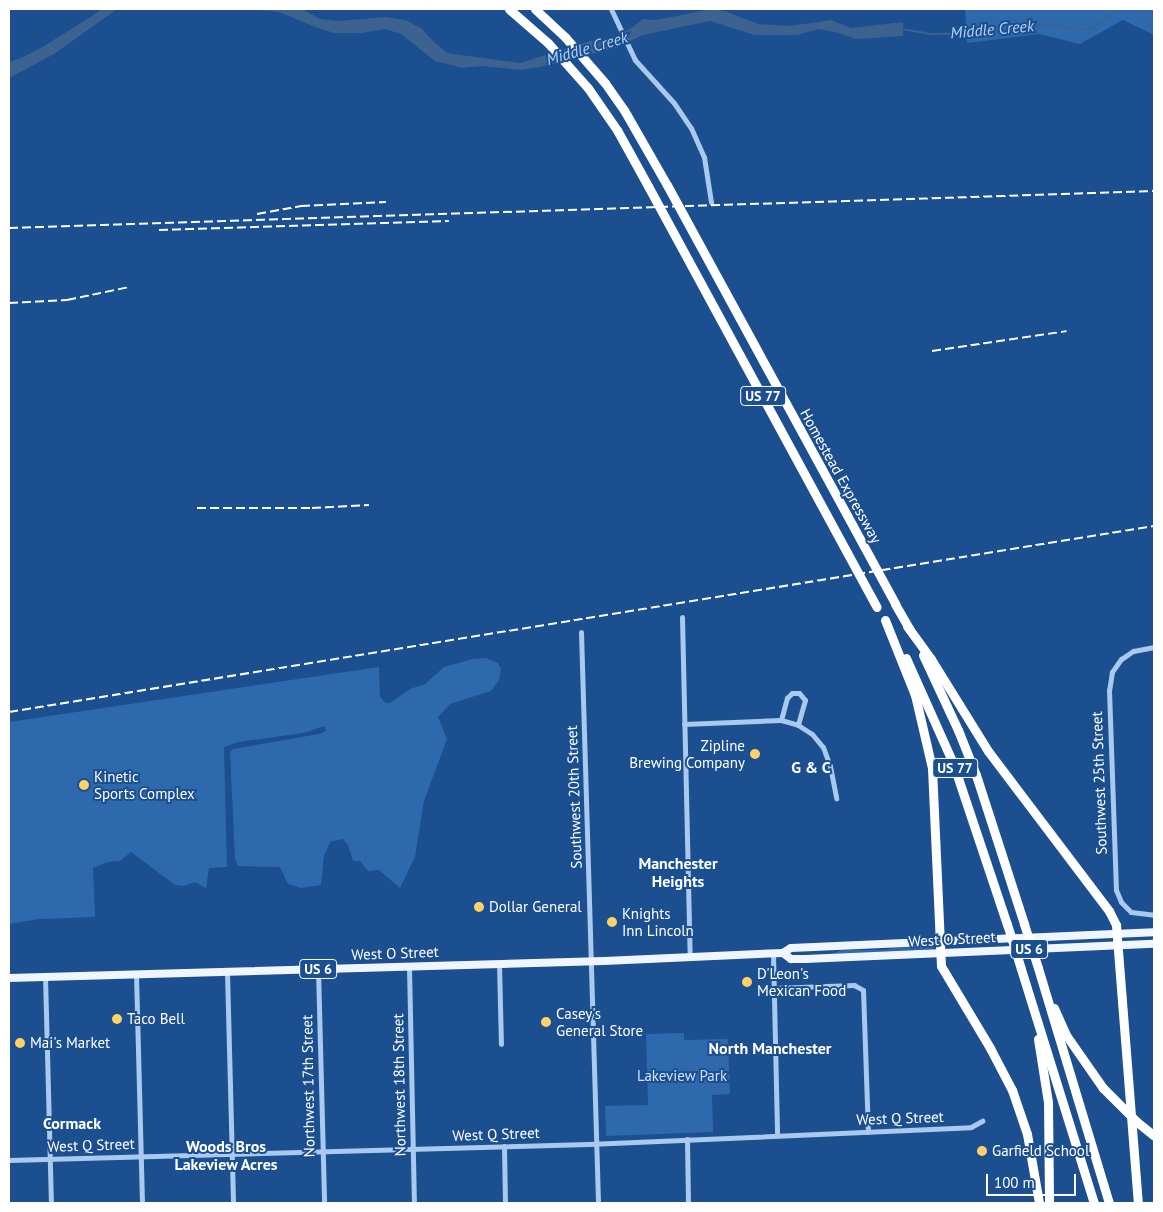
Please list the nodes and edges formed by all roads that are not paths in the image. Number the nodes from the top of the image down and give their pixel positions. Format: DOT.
graph roads {
  1 [pos="510,9"];
  2 [pos="535,9"];
  3 [pos="541,9"];
  4 [pos="611,9"];
  5 [pos="551,23"];
  6 [pos="711,202"];
  7 [pos="682,617"];
  8 [pos="885,620"];
  9 [pos="907,626"];
  10 [pos="581,632"];
  11 [pos="1154,647"];
  12 [pos="781,720"];
  13 [pos="684,724"];
  14 [pos="798,725"];
  15 [pos="836,798"];
  16 [pos="1154,915"];
  17 [pos="1154,932"];
  18 [pos="1118,934"];
  19 [pos="940,942"];
  20 [pos="1154,944"];
  21 [pos="1118,945"];
  22 [pos="940,953"];
  23 [pos="773,954"];
  24 [pos="783,954"];
  25 [pos="690,958"];
  26 [pos="592,962"];
  27 [pos="499,964"];
  28 [pos="409,967"];
  29 [pos="1038,968"];
  30 [pos="318,969"];
  31 [pos="227,972"];
  32 [pos="1022,973"];
  33 [pos="136,974"];
  34 [pos="45,976"];
  35 [pos="9,978"];
  36 [pos="774,988"];
  37 [pos="501,1044"];
  38 [pos="982,1121"];
  39 [pos="868,1132"];
  40 [pos="778,1135"];
  41 [pos="1154,1136"];
  42 [pos="687,1139"];
  43 [pos="596,1144"];
  44 [pos="504,1146"];
  45 [pos="413,1149"];
  46 [pos="322,1151"];
  47 [pos="232,1154"];
  48 [pos="141,1156"];
  49 [pos="50,1159"];
  50 [pos="9,1160"];
  51 [pos="51,1203"];
  52 [pos="142,1203"];
  53 [pos="233,1203"];
  54 [pos="324,1203"];
  55 [pos="414,1203"];
  56 [pos="505,1203"];
  57 [pos="598,1203"];
  58 [pos="688,1203"];
  59 [pos="1039,1203"];
  60 [pos="1049,1203"];
  61 [pos="1094,1203"];
  62 [pos="1108,1203"];
  63 [pos="1138,1203"];
  1 -- 8 [label="highway, Homestead Expressway / US 77, bridge"];
  2 -- 5 [label="highway, Homestead Expressway / US 77"];
  3 -- 5 [label="highway"];
  4 -- 6 [label="street"];
  5 -- 9 [label="highway, Homestead Expressway / US 77, bridge"];
  7 -- 13 [label="street"];
  8 -- 19 [label="highway"];
  8 -- 32 [label="highway, Homestead Expressway / US 77, bridge"];
  9 -- 18 [label="highway"];
  9 -- 29 [label="highway, Homestead Expressway / US 77, bridge"];
  10 -- 26 [label="street, Southwest 20th Street"];
  11 -- 16 [label="street, Southwest 25th Street"];
  12 -- 13 [label="street"];
  12 -- 14 [label="street"];
  12 -- 14 [label="street"];
  13 -- 25 [label="street"];
  14 -- 15 [label="street"];
  17 -- 18 [label="main road, West O Street / US 6"];
  18 -- 19 [label="main road, West O Street / US 6"];
  18 -- 21 [label="highway"];
  19 -- 22 [label="highway"];
  19 -- 24 [label="main road, West O Street / US 6"];
  20 -- 21 [label="main road, West O Street / US 6"];
  21 -- 22 [label="main road, West O Street / US 6"];
  21 -- 63 [label="highway"];
  22 -- 24 [label="main road, West O Street / US 6"];
  22 -- 59 [label="highway"];
  23 -- 24 [label="main road, West O Street / US 6"];
  23 -- 25 [label="main road, West O Street / US 6"];
  23 -- 36 [label="street"];
  25 -- 26 [label="main road, West O Street / US 6"];
  26 -- 27 [label="main road, West O Street / US 6"];
  26 -- 43 [label="street, Southwest 20th Street"];
  27 -- 28 [label="main road, West O Street / US 6"];
  27 -- 37 [label="street"];
  28 -- 30 [label="main road, West O Street / US 6"];
  28 -- 45 [label="street, Northwest 18th Street"];
  29 -- 41 [label="highway, bridge"];
  29 -- 62 [label="highway, US 77"];
  30 -- 31 [label="main road, West O Street / US 6"];
  30 -- 46 [label="street, Northwest 17th Street"];
  31 -- 33 [label="main road, West O Street / US 6"];
  31 -- 47 [label="street"];
  32 -- 60 [label="highway, US 77"];
  32 -- 61 [label="highway"];
  33 -- 34 [label="main road, West O Street / US 6"];
  33 -- 48 [label="street"];
  34 -- 35 [label="main road, West O Street / US 6"];
  34 -- 49 [label="street"];
  36 -- 39 [label="street"];
  36 -- 40 [label="street"];
  38 -- 39 [label="street, West Q Street"];
  39 -- 40 [label="street, West Q Street"];
  40 -- 42 [label="street, West Q Street"];
  42 -- 43 [label="street, West Q Street"];
  42 -- 58 [label="street"];
  43 -- 44 [label="street, West Q Street"];
  43 -- 57 [label="street, Southwest 20th Street"];
  44 -- 45 [label="street, West Q Street"];
  44 -- 56 [label="street"];
  45 -- 46 [label="street, West Q Street"];
  45 -- 55 [label="street, Northwest 18th Street"];
  46 -- 47 [label="street, West Q Street"];
  46 -- 54 [label="street, Northwest 17th Street"];
  47 -- 48 [label="street, West Q Street"];
  47 -- 53 [label="street"];
  48 -- 49 [label="street, West Q Street"];
  48 -- 52 [label="street"];
  49 -- 50 [label="street, West Q Street"];
  49 -- 51 [label="street"];
}
